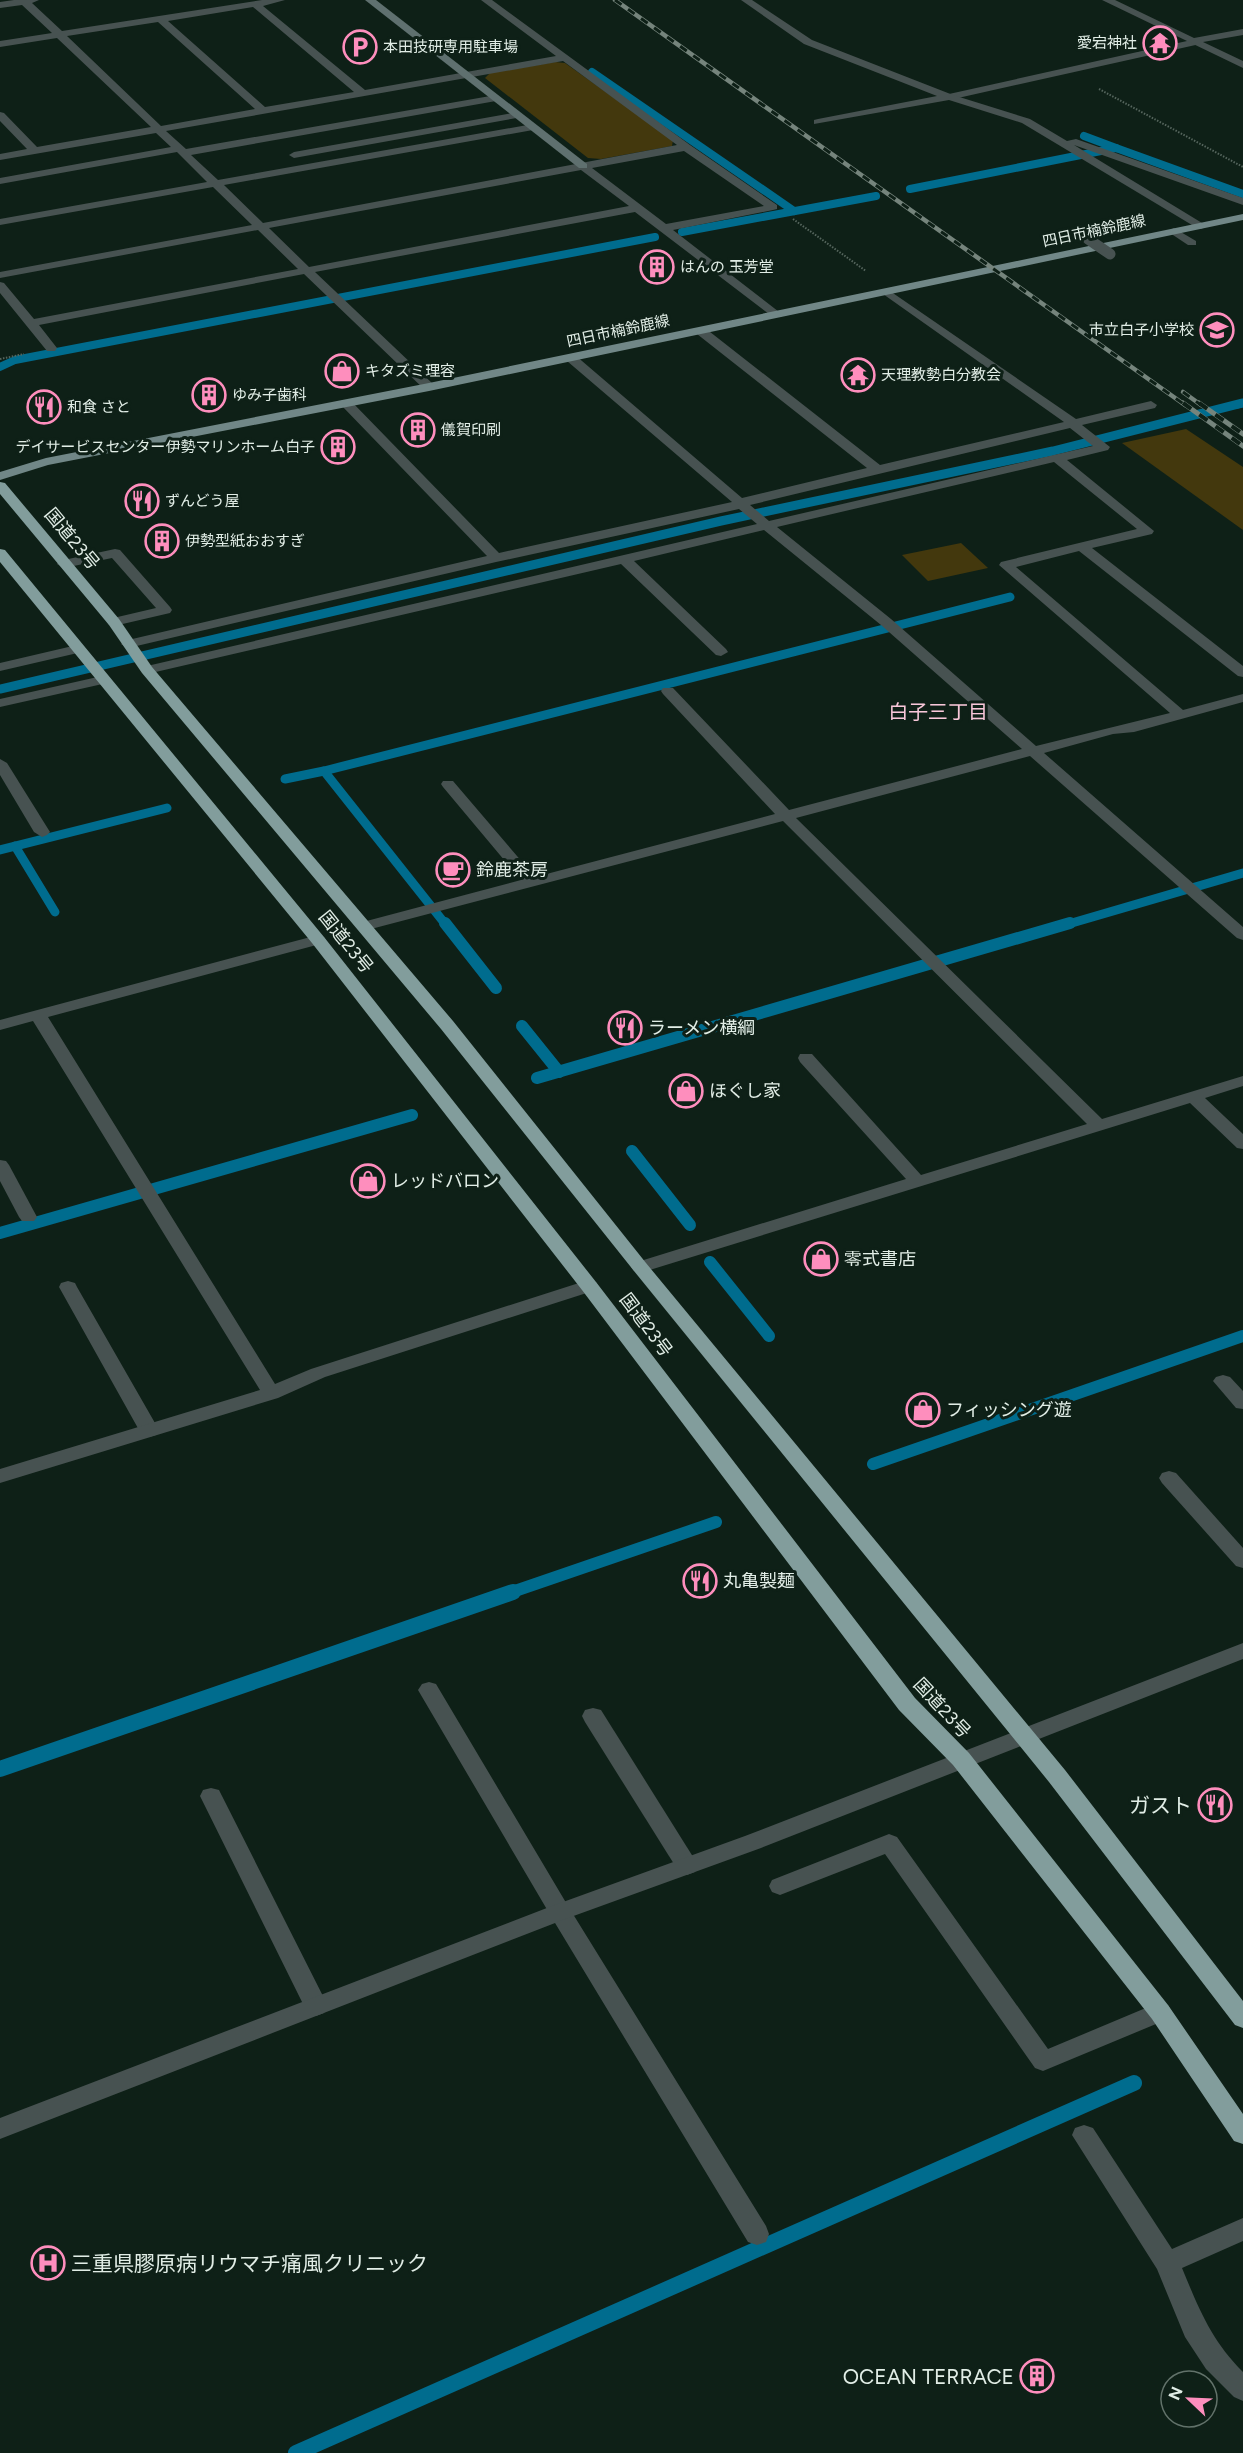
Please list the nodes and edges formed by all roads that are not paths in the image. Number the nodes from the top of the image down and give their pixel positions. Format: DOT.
graph roads {
  1 [pos="27,0"];
  2 [pos="280,0"];
  3 [pos="370,0"];
  4 [pos="486,0"];
  5 [pos="746,0"];
  6 [pos="1107,0"];
  7 [pos="255,4"];
  8 [pos="0,5"];
  9 [pos="160,19"];
  10 [pos="1243,32"];
  11 [pos="60,34"];
  12 [pos="1195,42"];
  13 [pos="0,44"];
  14 [pos="565,58"];
  15 [pos="1243,65"];
  16 [pos="467,75"];
  17 [pos="362,93"];
  18 [pos="949,97"];
  19 [pos="496,98"];
  20 [pos="263,111"];
  21 [pos="0,114"];
  22 [pos="518,115"];
  23 [pos="818,122"];
  24 [pos="533,127"];
  25 [pos="158,130"];
  26 [pos="1056,137"];
  27 [pos="686,147"];
  28 [pos="35,151"];
  29 [pos="180,151"];
  30 [pos="294,155"];
  31 [pos="0,157"];
  32 [pos="583,166"];
  33 [pos="0,181"];
  34 [pos="215,184"];
  35 [pos="1243,202"];
  36 [pos="637,208"];
  37 [pos="1243,217"];
  38 [pos="0,222"];
  39 [pos="1201,226"];
  40 [pos="261,227"];
  41 [pos="664,229"];
  42 [pos="1174,231"];
  43 [pos="1088,239"];
  44 [pos="1192,243"];
  45 [pos="1110,254"];
  46 [pos="307,271"];
  47 [pos="0,275"];
  48 [pos="0,285"];
  49 [pos="890,291"];
  50 [pos="777,315"];
  51 [pos="30,323"];
  52 [pos="701,331"];
  53 [pos="51,348"];
  54 [pos="571,358"];
  55 [pos="429,387"];
  56 [pos="346,403"];
  57 [pos="1151,405"];
  58 [pos="1076,427"];
  59 [pos="1058,459"];
  60 [pos="878,470"];
  61 [pos="0,476"];
  62 [pos="0,486"];
  63 [pos="742,504"];
  64 [pos="766,525"];
  65 [pos="1082,547"];
  66 [pos="0,553"];
  67 [pos="496,558"];
  68 [pos="623,558"];
  69 [pos="64,564"];
  70 [pos="114,622"];
  71 [pos="128,644"];
  72 [pos="721,652"];
  73 [pos="81,653"];
  74 [pos="0,667"];
  75 [pos="145,667"];
  76 [pos="1243,673"];
  77 [pos="100,678"];
  78 [pos="668,691"];
  79 [pos="1243,698"];
  80 [pos="0,703"];
  81 [pos="1180,715"];
  82 [pos="1033,750"];
  83 [pos="0,763"];
  84 [pos="448,784"];
  85 [pos="785,814"];
  86 [pos="42,832"];
  87 [pos="531,882"];
  88 [pos="365,926"];
  89 [pos="1243,935"];
  90 [pos="318,940"];
  91 [pos="38,1015"];
  92 [pos="0,1025"];
  93 [pos="806,1058"];
  94 [pos="1243,1081"];
  95 [pos="1194,1097"];
  96 [pos="1098,1125"];
  97 [pos="1243,1144"];
  98 [pos="0,1165"];
  99 [pos="916,1180"];
  100 [pos="28,1217"];
  101 [pos="640,1267"];
  102 [pos="590,1286"];
  103 [pos="68,1287"];
  104 [pos="1222,1381"];
  105 [pos="271,1393"];
  106 [pos="1243,1403"];
  107 [pos="149,1430"];
  108 [pos="0,1476"];
  109 [pos="1169,1478"];
  110 [pos="1243,1561"];
  111 [pos="1243,1652"];
  112 [pos="429,1690"];
  113 [pos="593,1716"];
  114 [pos="1025,1737"];
  115 [pos="961,1760"];
  116 [pos="211,1796"];
  117 [pos="687,1866"];
  118 [pos="780,1886"];
  119 [pos="560,1912"];
  120 [pos="316,2006"];
  121 [pos="1160,2012"];
  122 [pos="1243,2018"];
  123 [pos="0,2129"];
  124 [pos="1243,2134"];
  125 [pos="1084,2135"];
  126 [pos="1243,2229"];
  127 [pos="757,2234"];
  128 [pos="1167,2263"];
  129 [pos="1243,2389"];
  1 -- 8 [label="street"];
  1 -- 11 [label="street"];
  2 -- 7 [label="street"];
  3 -- 16 [label="street"];
  4 -- 14 [label="street"];
  5 -- 18 [label="street"];
  6 -- 12 [label="street"];
  7 -- 9 [label="street"];
  7 -- 17 [label="street"];
  9 -- 11 [label="street"];
  9 -- 20 [label="street"];
  10 -- 12 [label="street"];
  11 -- 13 [label="street"];
  11 -- 25 [label="street"];
  12 -- 15 [label="street"];
  12 -- 18 [label="street"];
  14 -- 16 [label="street"];
  14 -- 27 [label="street"];
  16 -- 17 [label="street"];
  16 -- 19 [label="street"];
  17 -- 20 [label="street"];
  18 -- 23 [label="street"];
  18 -- 26 [label="street"];
  19 -- 22 [label="street"];
  19 -- 29 [label="street"];
  20 -- 25 [label="street"];
  21 -- 28 [label="street"];
  22 -- 24 [label="street"];
  22 -- 30 [label="street"];
  24 -- 32 [label="street"];
  24 -- 34 [label="street"];
  25 -- 28 [label="street"];
  25 -- 29 [label="street"];
  26 -- 35 [label="street"];
  26 -- 39 [label="street"];
  27 -- 32 [label="street"];
  27 -- 41 [label="street"];
  28 -- 31 [label="street"];
  29 -- 33 [label="street"];
  29 -- 34 [label="street"];
  32 -- 36 [label="street"];
  32 -- 40 [label="street"];
  34 -- 38 [label="street"];
  34 -- 40 [label="street"];
  36 -- 41 [label="street"];
  36 -- 46 [label="street"];
  37 -- 39 [label="main road, 四日市楠鈴鹿線"];
  39 -- 42 [label="main road, 四日市楠鈴鹿線"];
  40 -- 46 [label="street"];
  40 -- 47 [label="street"];
  41 -- 50 [label="street"];
  42 -- 44 [label="street"];
  42 -- 49 [label="main road, 四日市楠鈴鹿線"];
  43 -- 45 [label="street, bridge"];
  46 -- 51 [label="street"];
  46 -- 55 [label="street"];
  48 -- 51 [label="street"];
  49 -- 50 [label="main road, 四日市楠鈴鹿線"];
  49 -- 58 [label="street"];
  50 -- 52 [label="main road, 四日市楠鈴鹿線"];
  51 -- 53 [label="street"];
  52 -- 54 [label="main road, 四日市楠鈴鹿線"];
  52 -- 60 [label="street"];
  54 -- 55 [label="main road, 四日市楠鈴鹿線"];
  54 -- 63 [label="street"];
  55 -- 56 [label="main road, 四日市楠鈴鹿線"];
  56 -- 61 [label="main road, 四日市楠鈴鹿線"];
  56 -- 67 [label="street"];
  57 -- 58 [label="street"];
  58 -- 59 [label="street"];
  58 -- 60 [label="street"];
  59 -- 64 [label="street"];
  59 -- 65 [label="street"];
  60 -- 63 [label="street"];
  62 -- 69 [label="highway, 国道23号"];
  63 -- 64 [label="street"];
  63 -- 67 [label="street"];
  64 -- 68 [label="street"];
  64 -- 82 [label="street"];
  65 -- 76 [label="street"];
  65 -- 81 [label="street"];
  66 -- 73 [label="highway, 国道23号"];
  67 -- 71 [label="street"];
  68 -- 72 [label="street"];
  68 -- 75 [label="street"];
  69 -- 70 [label="highway, 国道23号"];
  69 -- 70 [label="street"];
  70 -- 71 [label="highway, 国道23号"];
  71 -- 75 [label="highway, 国道23号"];
  73 -- 74 [label="street"];
  73 -- 77 [label="highway, 国道23号"];
  75 -- 88 [label="highway, 国道23号"];
  77 -- 80 [label="street"];
  77 -- 90 [label="highway, 国道23号"];
  78 -- 85 [label="street"];
  79 -- 81 [label="street"];
  81 -- 82 [label="street"];
  82 -- 85 [label="street"];
  82 -- 89 [label="street"];
  83 -- 86 [label="street"];
  84 -- 87 [label="street"];
  85 -- 87 [label="street"];
  85 -- 96 [label="street"];
  87 -- 88 [label="street"];
  88 -- 101 [label="highway, 国道23号"];
  90 -- 91 [label="street"];
  90 -- 102 [label="highway, 国道23号"];
  91 -- 92 [label="street"];
  91 -- 105 [label="street"];
  93 -- 99 [label="street"];
  94 -- 95 [label="street"];
  95 -- 96 [label="street"];
  95 -- 97 [label="street"];
  96 -- 99 [label="street"];
  98 -- 100 [label="street"];
  99 -- 101 [label="street"];
  101 -- 114 [label="highway, 国道23号"];
  102 -- 105 [label="street"];
  102 -- 115 [label="highway, 国道23号"];
  103 -- 107 [label="street"];
  104 -- 106 [label="street"];
  105 -- 107 [label="street"];
  107 -- 108 [label="street"];
  109 -- 110 [label="street"];
  111 -- 114 [label="street"];
  112 -- 119 [label="street"];
  113 -- 117 [label="street"];
  114 -- 115 [label="street"];
  114 -- 122 [label="highway, 国道23号"];
  115 -- 117 [label="street"];
  115 -- 121 [label="highway, 国道23号"];
  116 -- 120 [label="street"];
  117 -- 119 [label="street"];
  118 -- 121 [label="street"];
  119 -- 120 [label="street"];
  119 -- 127 [label="street"];
  120 -- 123 [label="street"];
  121 -- 124 [label="highway, 国道23号"];
  125 -- 128 [label="street"];
  126 -- 128 [label="street"];
  128 -- 129 [label="street"];
}
